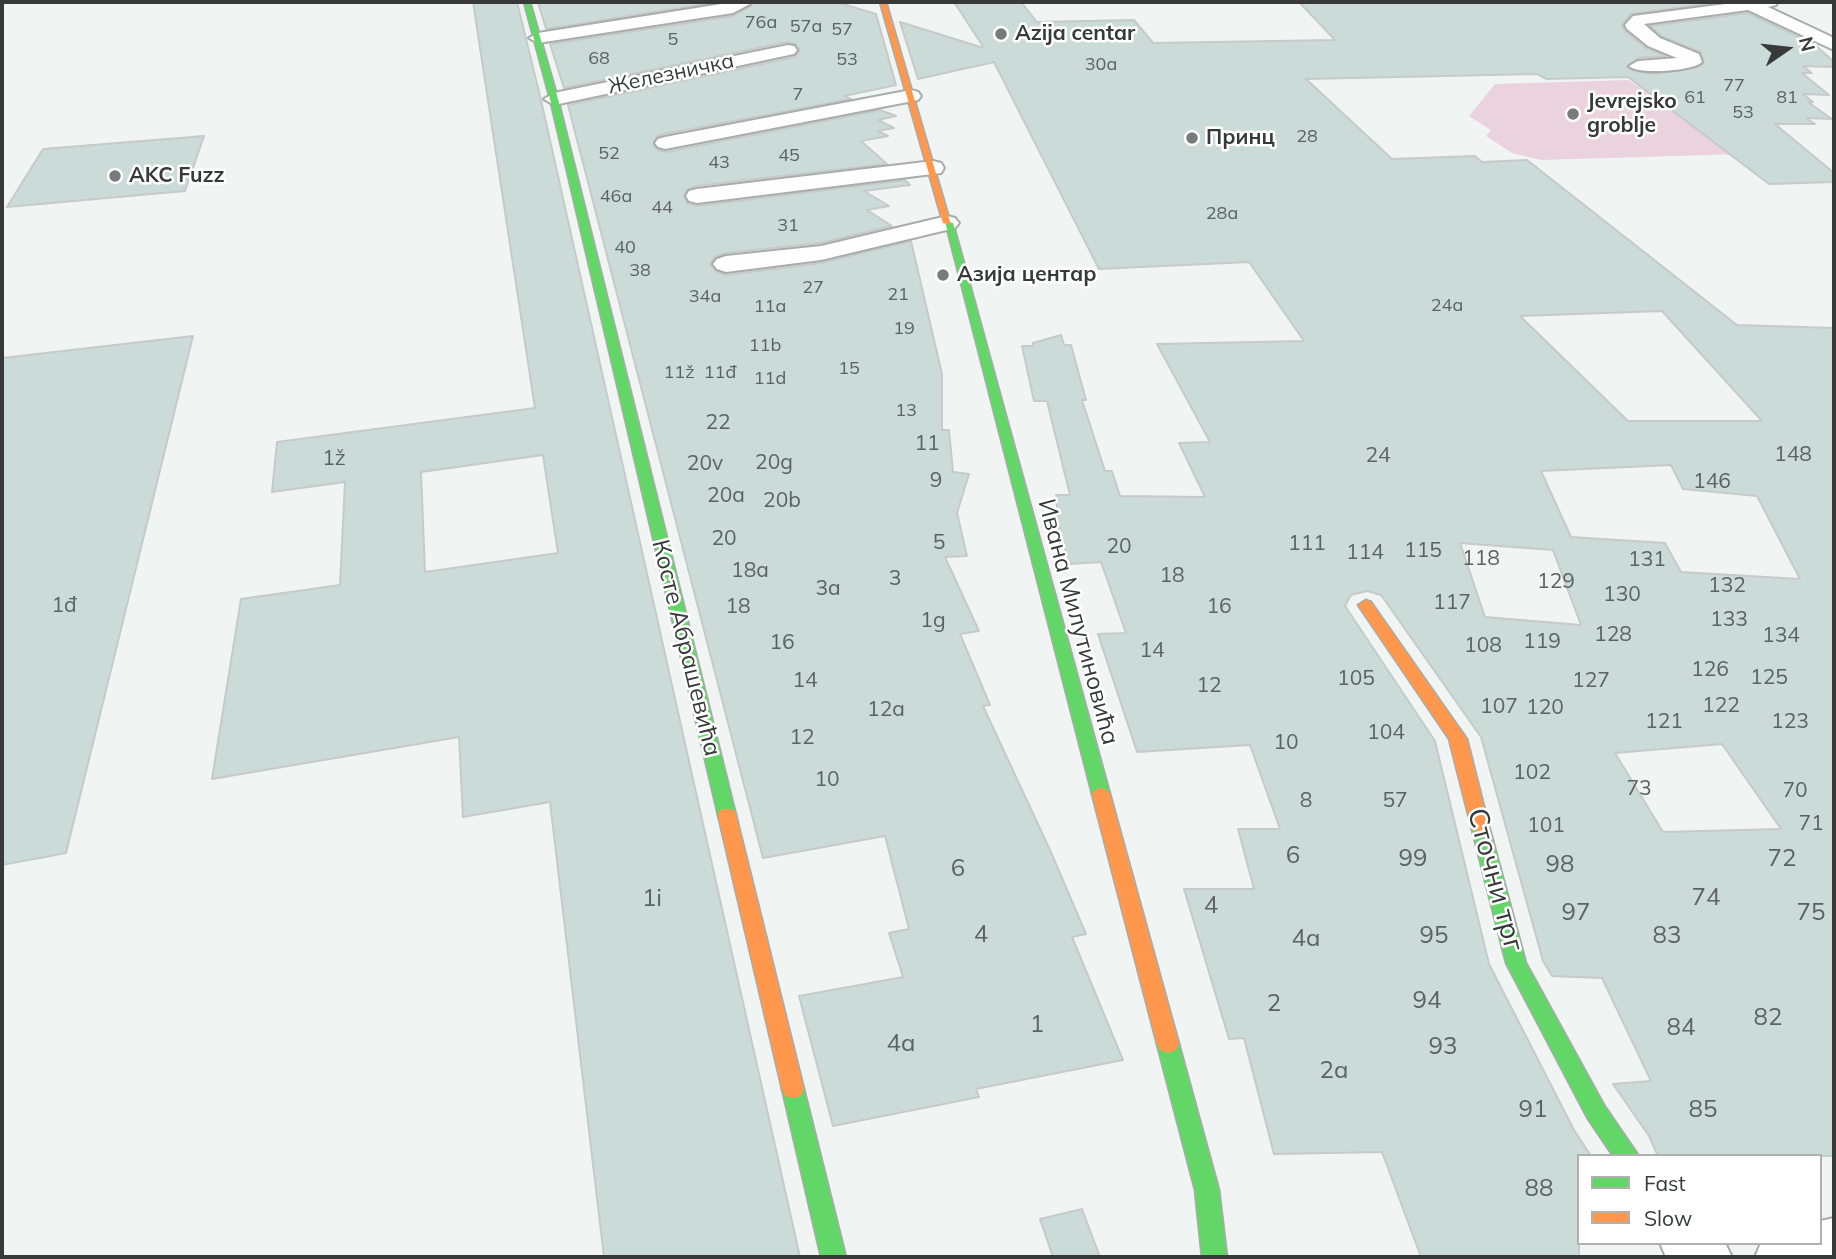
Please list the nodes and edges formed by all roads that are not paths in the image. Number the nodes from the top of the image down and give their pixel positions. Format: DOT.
graph roads {
  1 [pos="527,2"];
  2 [pos="742,2"];
  3 [pos="883,2"];
  4 [pos="1770,2"];
  5 [pos="1747,4"];
  6 [pos="538,38"];
  7 [pos="1834,46"];
  8 [pos="788,50"];
  9 [pos="1638,66"];
  10 [pos="911,96"];
  11 [pos="554,99"];
  12 [pos="665,143"];
  13 [pos="933,168"];
  14 [pos="697,196"];
  15 [pos="947,223"];
  16 [pos="726,264"];
  17 [pos="1367,605"];
  18 [pos="1626,1154"];
  19 [pos="1834,1247"];
  20 [pos="834,1257"];
  21 [pos="1215,1257"];
  22 [pos="1785,1257"];
  1 -- 6 [label="street, Косте Абрашевића"];
  2 -- 6 [label="street"];
  3 -- 10 [label="street, Ивана Милутиновића"];
  4 -- 5 [label="street"];
  5 -- 7 [label="street"];
  5 -- 9 [label="street"];
  6 -- 11 [label="street, Косте Абрашевића"];
  8 -- 11 [label="street, Железничка"];
  10 -- 12 [label="street"];
  10 -- 13 [label="street, Ивана Милутиновића"];
  11 -- 20 [label="street, Косте Абрашевића"];
  13 -- 14 [label="street"];
  13 -- 15 [label="street, Ивана Милутиновића"];
  15 -- 16 [label="street"];
  15 -- 21 [label="street, Ивана Милутиновића"];
  17 -- 18 [label="street, Сточни трг"];
  19 -- 22 [label="street"];
}
